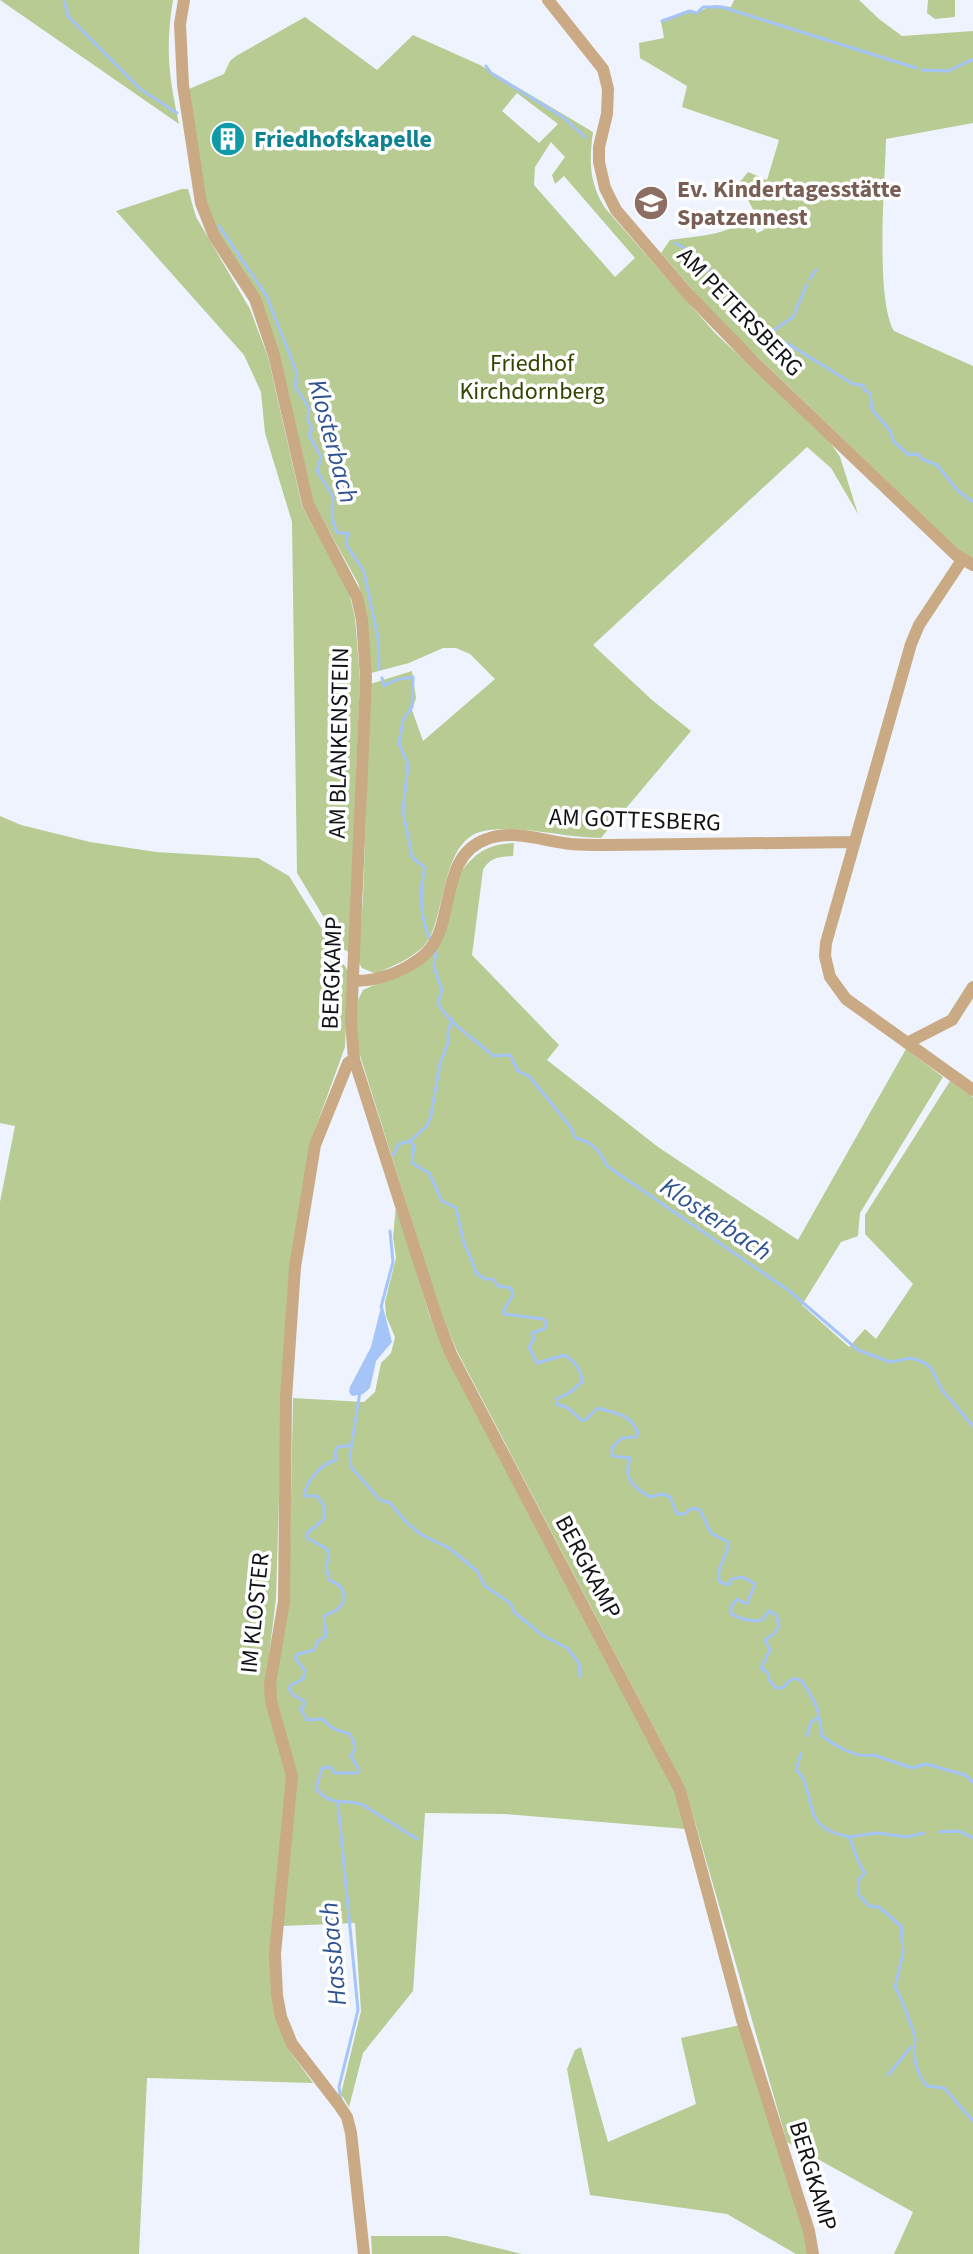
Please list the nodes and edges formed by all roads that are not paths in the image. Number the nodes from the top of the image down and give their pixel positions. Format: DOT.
graph roads {
  1 [pos="184,0"];
  2 [pos="548,0"];
  3 [pos="968,563"];
  4 [pos="855,842"];
  5 [pos="357,899"];
  6 [pos="354,981"];
  7 [pos="973,987"];
  8 [pos="907,1043"];
  9 [pos="354,1059"];
  10 [pos="973,1090"];
  11 [pos="364,2254"];
  12 [pos="813,2254"];
  1 -- 5 [label="street, AM BLANKENSTEIN"];
  2 -- 3 [label="street, AM PETERSBERG"];
  3 -- 4 [label="street"];
  4 -- 6 [label="street, AM GOTTESBERG"];
  4 -- 8 [label="street"];
  5 -- 6 [label="street, BERGKAMP"];
  6 -- 9 [label="street, BERGKAMP"];
  7 -- 8 [label="street"];
  8 -- 10 [label="street"];
  9 -- 11 [label="street, IM KLOSTER"];
  9 -- 12 [label="street, BERGKAMP"];
}
